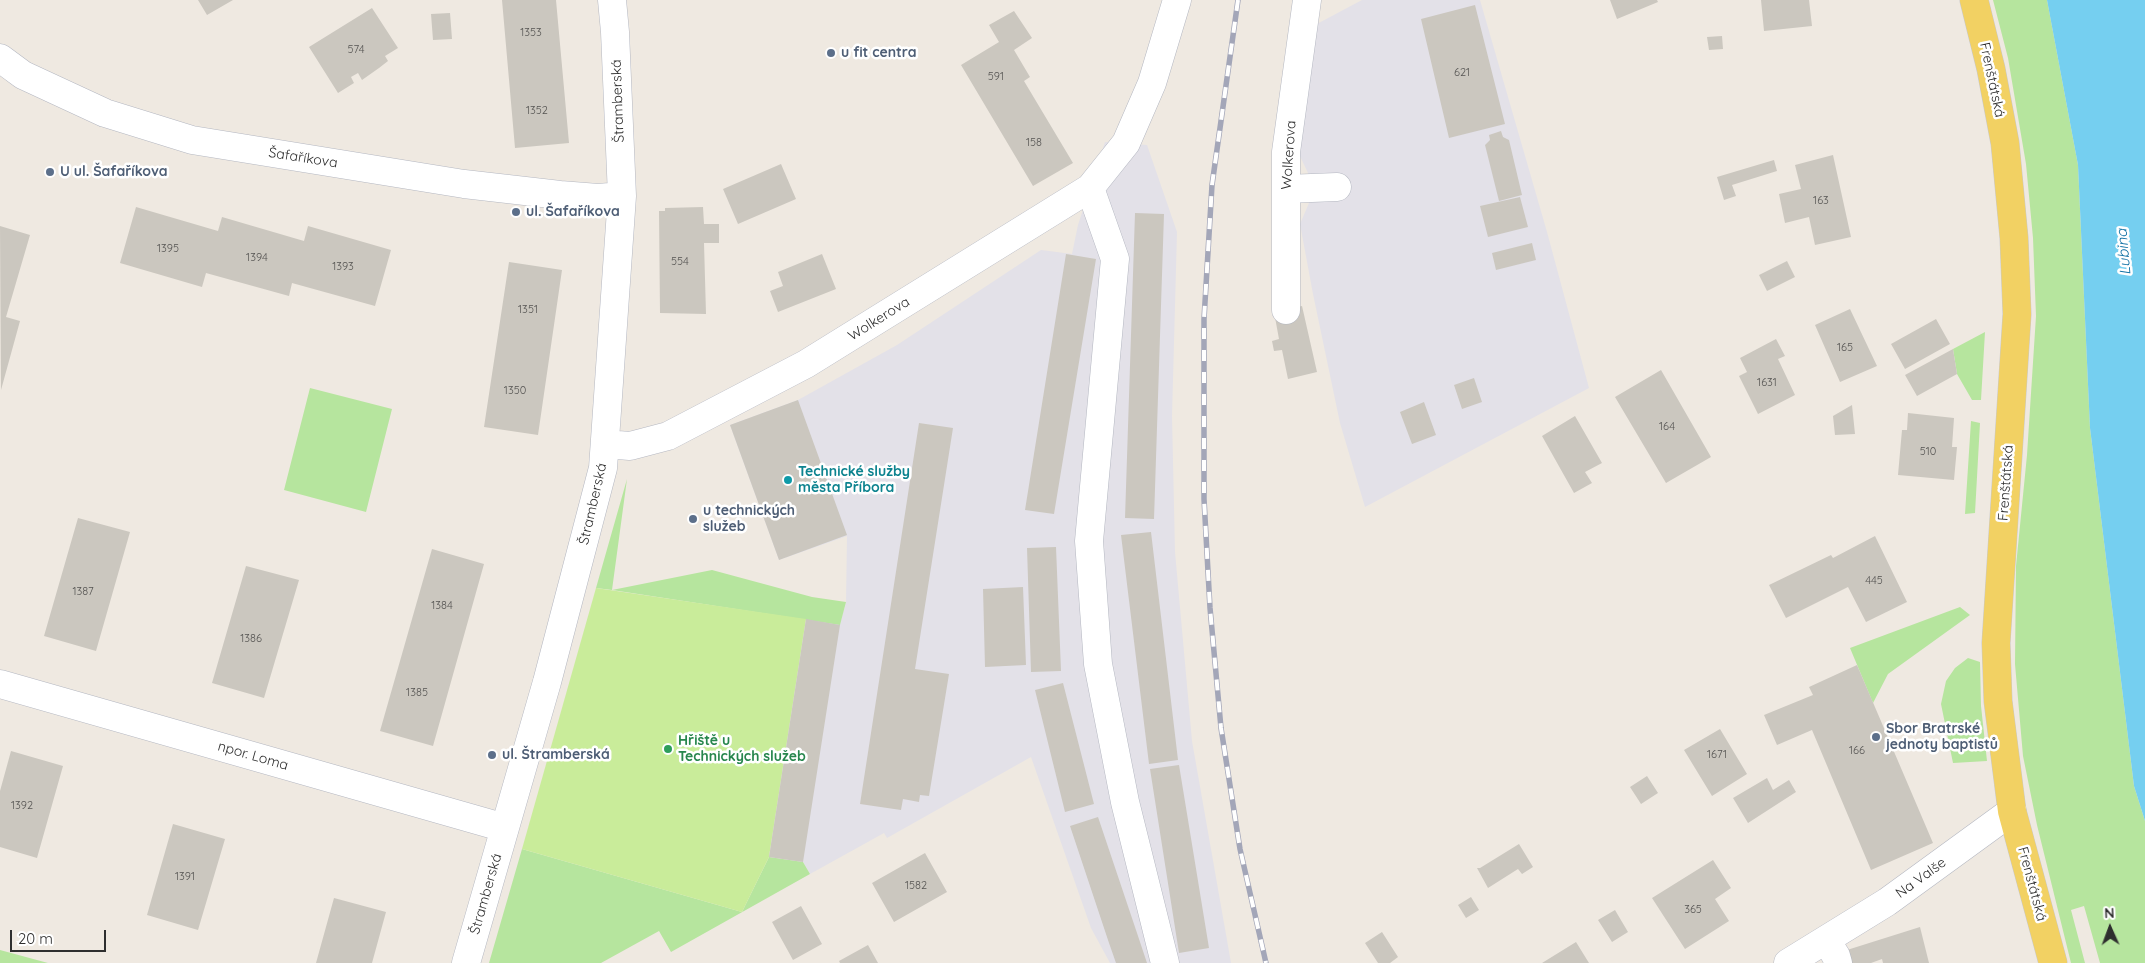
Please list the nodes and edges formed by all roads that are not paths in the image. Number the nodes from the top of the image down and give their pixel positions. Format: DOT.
graph roads {
  1 [pos="612,0"];
  2 [pos="1177,0"];
  3 [pos="1307,0"];
  4 [pos="1974,0"];
  5 [pos="0,58"];
  6 [pos="1337,187"];
  7 [pos="1090,188"];
  8 [pos="1286,189"];
  9 [pos="622,196"];
  10 [pos="1286,310"];
  11 [pos="605,444"];
  12 [pos="0,684"];
  13 [pos="2012,811"];
  14 [pos="505,828"];
  15 [pos="1832,951"];
  16 [pos="466,963"];
  17 [pos="1165,963"];
  18 [pos="1788,963"];
  19 [pos="2053,963"];
  1 -- 9 [label="street, Štramberská"];
  2 -- 7 [label="street, Wolkerova"];
  3 -- 8 [label="street, Wolkerova"];
  4 -- 13 [label="main road, Frenštátská"];
  5 -- 9 [label="street, Šafaříkova"];
  6 -- 8 [label="street"];
  7 -- 11 [label="street, Wolkerova"];
  7 -- 17 [label="street"];
  8 -- 10 [label="street, Wolkerova"];
  9 -- 11 [label="street, Štramberská"];
  11 -- 14 [label="street, Štramberská"];
  12 -- 14 [label="street, npor. Loma"];
  13 -- 15 [label="street, Na Valše"];
  13 -- 19 [label="main road, Frenštátská"];
  14 -- 16 [label="street, Štramberská"];
  15 -- 18 [label="street, Na Valše"];
}
